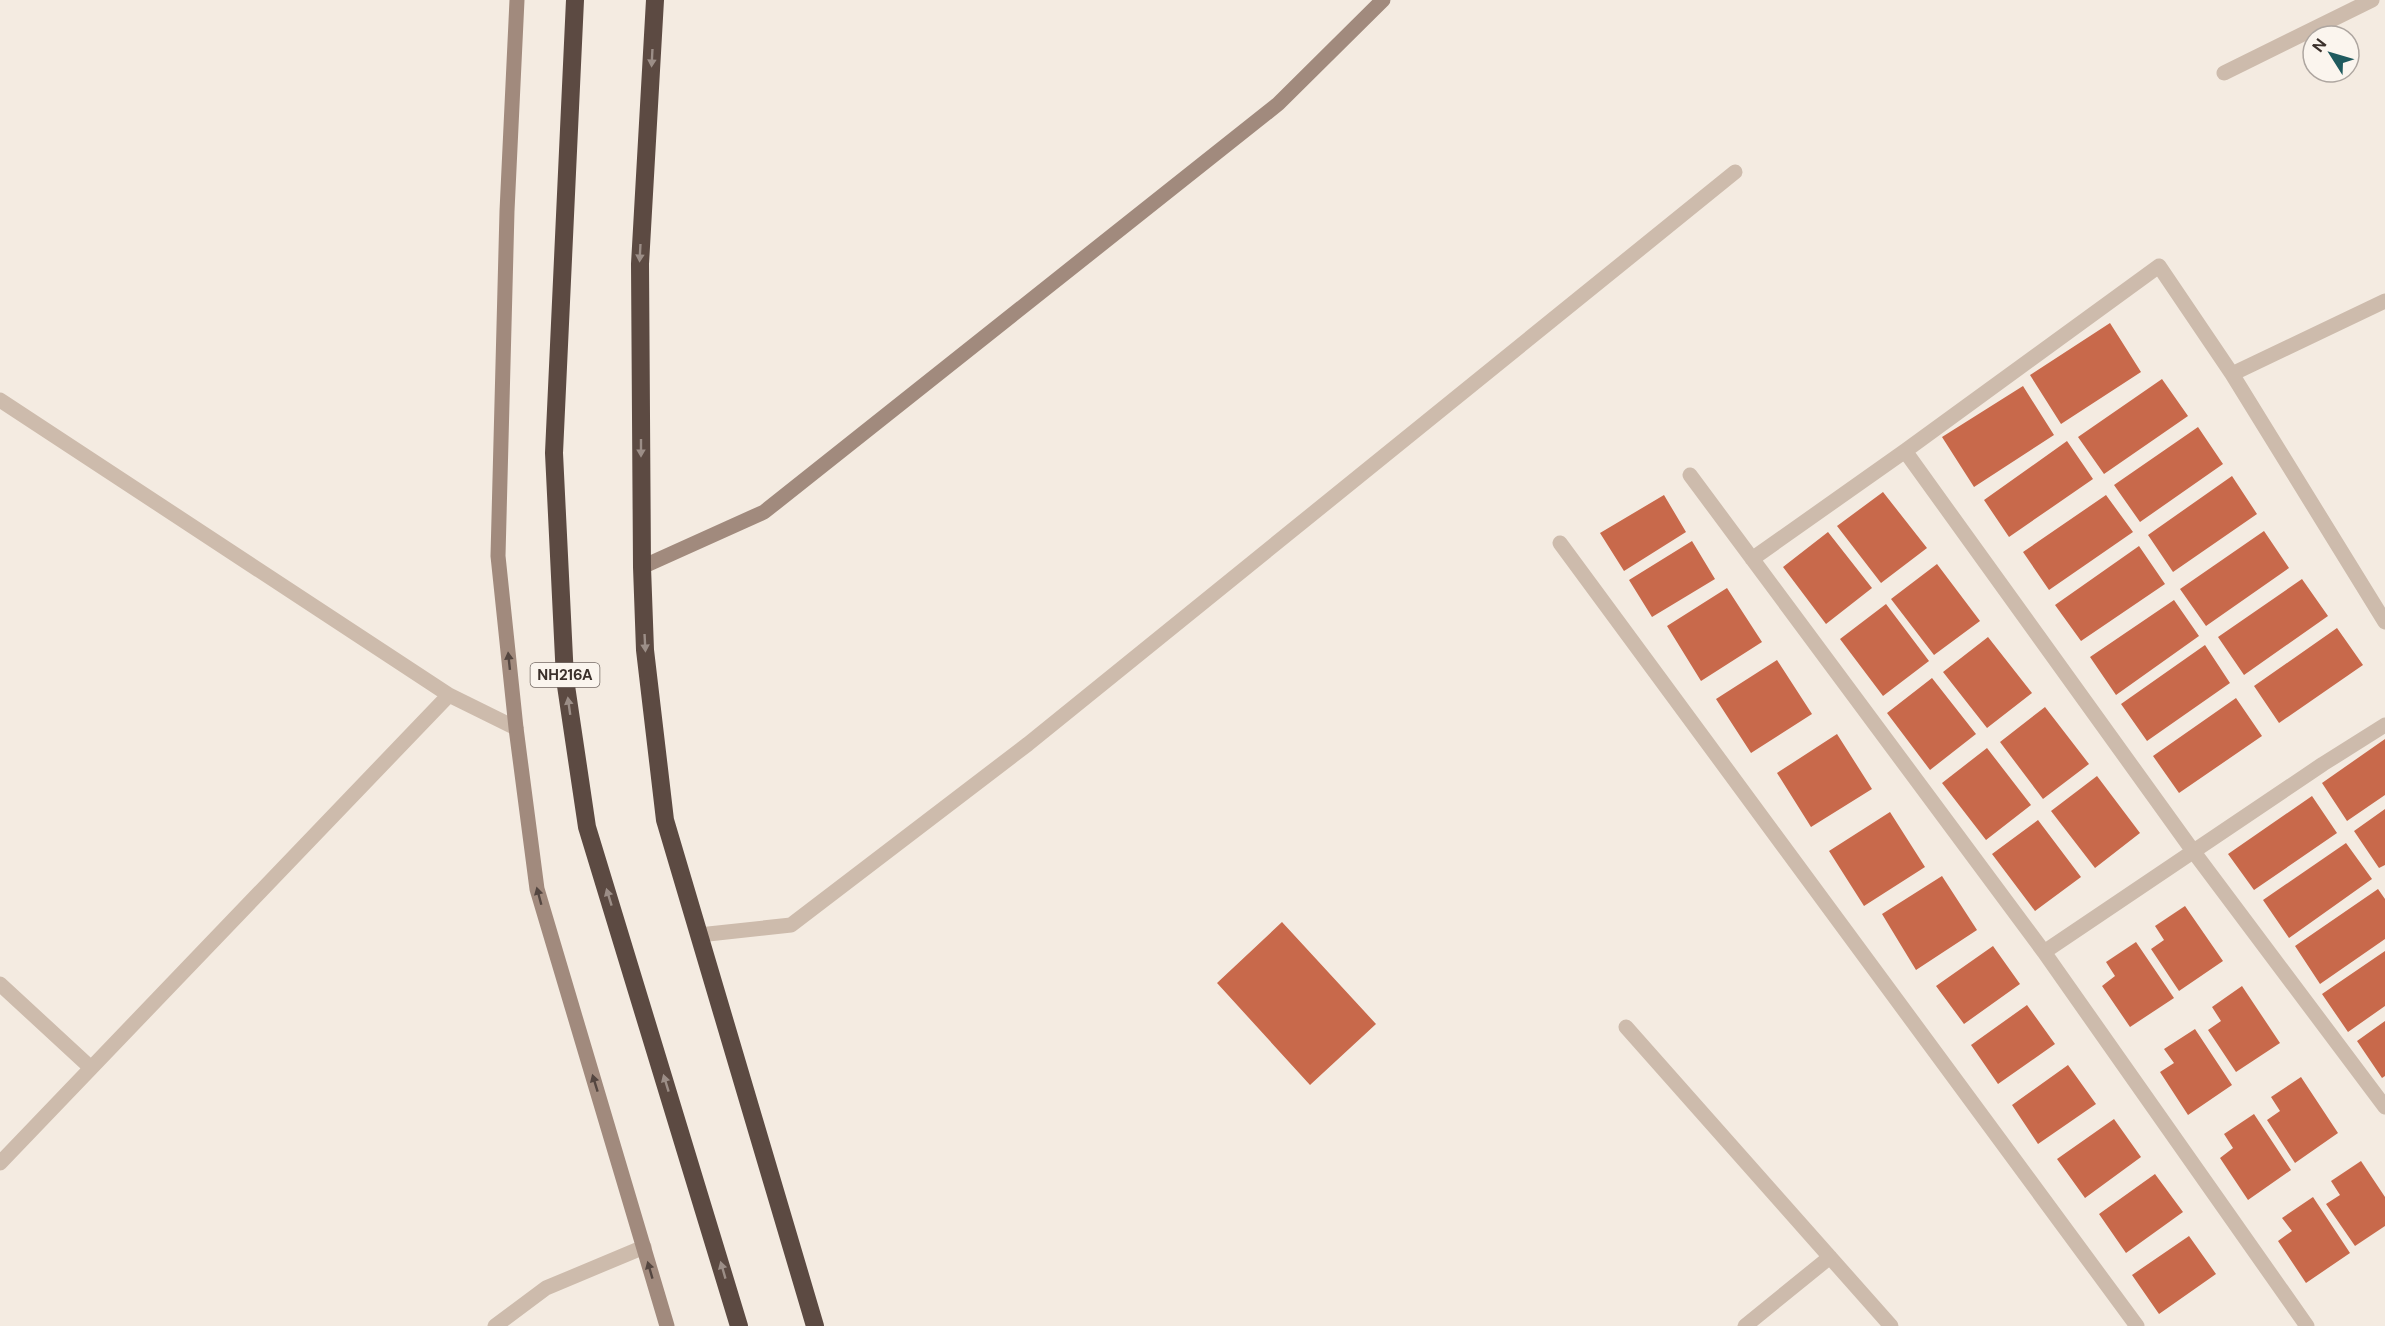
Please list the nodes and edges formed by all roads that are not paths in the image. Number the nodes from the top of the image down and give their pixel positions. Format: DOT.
graph roads {
  1 [pos="517,0"];
  2 [pos="575,0"];
  3 [pos="655,0"];
  4 [pos="1383,0"];
  5 [pos="2372,0"];
  6 [pos="2224,73"];
  7 [pos="1735,172"];
  8 [pos="2385,301"];
  9 [pos="2232,374"];
  10 [pos="0,399"];
  11 [pos="1905,451"];
  12 [pos="1690,475"];
  13 [pos="1560,543"];
  14 [pos="1752,559"];
  15 [pos="642,567"];
  16 [pos="2385,622"];
  17 [pos="449,694"];
  18 [pos="2385,725"];
  19 [pos="516,728"];
  20 [pos="2193,851"];
  21 [pos="699,935"];
  22 [pos="2044,952"];
  23 [pos="0,984"];
  24 [pos="1626,1027"];
  25 [pos="92,1068"];
  26 [pos="2385,1107"];
  27 [pos="0,1163"];
  28 [pos="644,1247"];
  29 [pos="1830,1257"];
  30 [pos="495,1326"];
  31 [pos="667,1326"];
  32 [pos="739,1326"];
  33 [pos="815,1326"];
  34 [pos="1745,1326"];
  35 [pos="1891,1326"];
  36 [pos="2136,1326"];
  37 [pos="2307,1326"];
  19 -- 1 [label="street, one-way"];
  32 -- 2 [label="highway, NH216A, one-way"];
  3 -- 15 [label="highway, one-way"];
  4 -- 15 [label="street"];
  5 -- 6 [label="street"];
  7 -- 21 [label="street"];
  8 -- 9 [label="street"];
  9 -- 11 [label="street"];
  9 -- 16 [label="street"];
  10 -- 17 [label="street"];
  11 -- 14 [label="street"];
  11 -- 20 [label="street"];
  12 -- 14 [label="street"];
  13 -- 36 [label="street"];
  14 -- 22 [label="street"];
  15 -- 21 [label="highway, one-way"];
  17 -- 19 [label="street"];
  17 -- 25 [label="street"];
  18 -- 20 [label="street"];
  28 -- 19 [label="street, one-way"];
  20 -- 22 [label="street"];
  20 -- 26 [label="street"];
  21 -- 33 [label="highway"];
  22 -- 37 [label="street"];
  23 -- 25 [label="street"];
  24 -- 29 [label="street"];
  25 -- 27 [label="street"];
  28 -- 30 [label="street"];
  31 -- 28 [label="street, one-way"];
  29 -- 34 [label="street"];
  29 -- 35 [label="street"];
}
